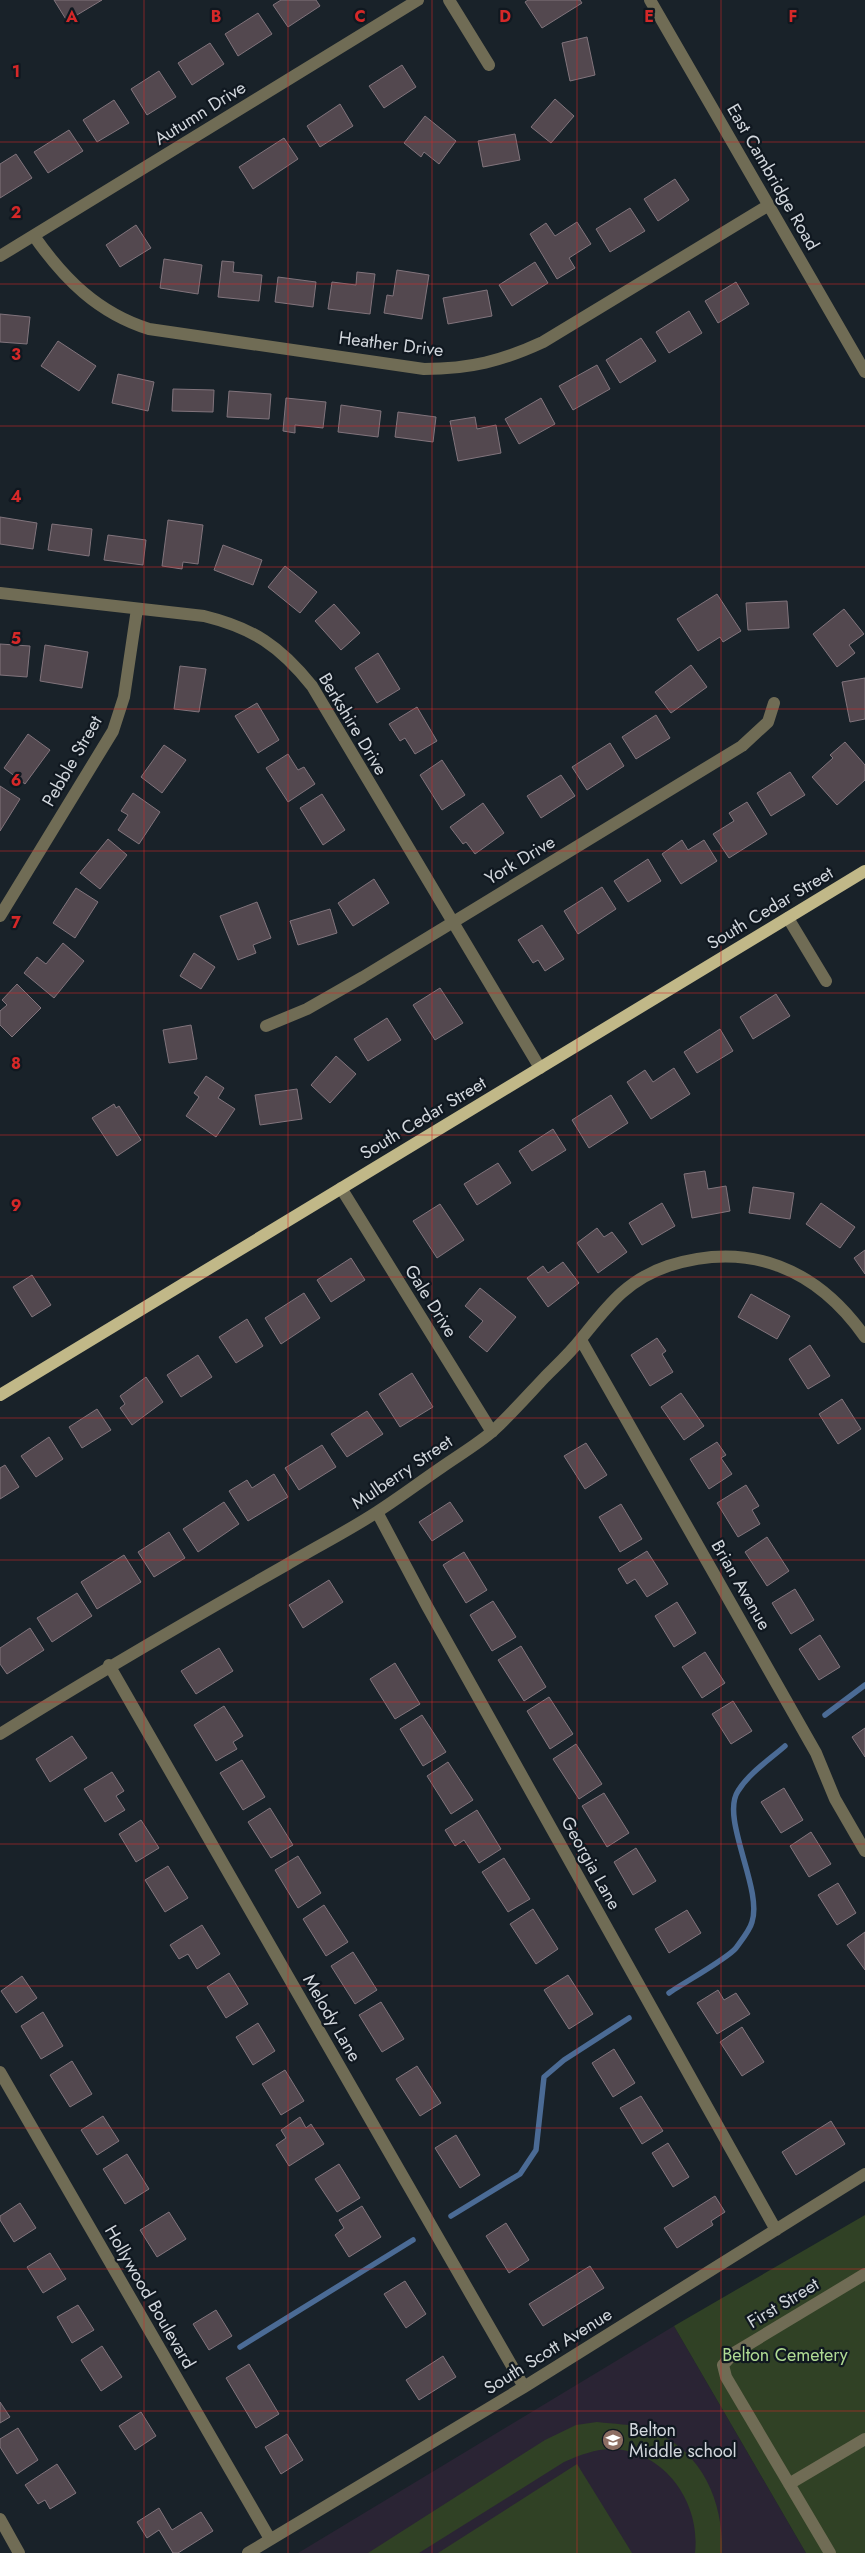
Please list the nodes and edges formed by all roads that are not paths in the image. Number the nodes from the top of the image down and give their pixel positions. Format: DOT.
graph roads {
  1 [pos="418,0"];
  2 [pos="449,0"];
  3 [pos="650,0"];
  4 [pos="489,65"];
  5 [pos="769,206"];
  6 [pos="34,236"];
  7 [pos="0,256"];
  8 [pos="865,372"];
  9 [pos="0,593"];
  10 [pos="137,609"];
  11 [pos="774,703"];
  12 [pos="865,871"];
  13 [pos="0,916"];
  14 [pos="788,918"];
  15 [pos="453,921"];
  16 [pos="826,981"];
  17 [pos="266,1026"];
  18 [pos="540,1068"];
  19 [pos="341,1188"];
  20 [pos="865,1337"];
  21 [pos="581,1340"];
  22 [pos="0,1394"];
  23 [pos="492,1432"];
  24 [pos="377,1512"];
  25 [pos="109,1666"];
  26 [pos="0,1734"];
  27 [pos="865,1851"];
  28 [pos="0,2072"];
  29 [pos="865,2174"];
  30 [pos="776,2230"];
  31 [pos="865,2274"];
  32 [pos="524,2387"];
  33 [pos="865,2439"];
  34 [pos="789,2484"];
  35 [pos="0,2519"];
  36 [pos="270,2539"];
  37 [pos="19,2553"];
  38 [pos="248,2553"];
  39 [pos="830,2553"];
  1 -- 6 [label="street, Autumn Drive"];
  2 -- 4 [label="street"];
  3 -- 5 [label="street, East Cambridge Road"];
  5 -- 6 [label="street, Heather Drive"];
  5 -- 8 [label="street, East Cambridge Road"];
  6 -- 7 [label="street, Autumn Drive"];
  9 -- 10 [label="street, Berkshire Drive"];
  10 -- 13 [label="street, Pebble Street"];
  10 -- 15 [label="street, Berkshire Drive"];
  11 -- 15 [label="street, York Drive"];
  12 -- 14 [label="main road, South Cedar Street"];
  14 -- 16 [label="street"];
  14 -- 18 [label="main road, South Cedar Street"];
  15 -- 17 [label="street, York Drive"];
  15 -- 18 [label="street, Berkshire Drive"];
  18 -- 19 [label="main road, South Cedar Street"];
  19 -- 22 [label="main road, South Cedar Street"];
  19 -- 23 [label="street, Gale Drive"];
  20 -- 21 [label="street, Mulberry Street"];
  21 -- 23 [label="street, Mulberry Street"];
  21 -- 27 [label="street, Brian Avenue"];
  23 -- 24 [label="street, Mulberry Street"];
  24 -- 25 [label="street, Mulberry Street"];
  24 -- 30 [label="street, Georgia Lane"];
  25 -- 26 [label="street, Mulberry Street"];
  25 -- 32 [label="street, Melody Lane"];
  28 -- 36 [label="street, Hollywood Boulevard"];
  29 -- 30 [label="street, South Scott Avenue"];
  30 -- 32 [label="street, South Scott Avenue"];
  31 -- 34 [label="street, First Street"];
  32 -- 36 [label="street, South Scott Avenue"];
  33 -- 34 [label="street"];
  34 -- 39 [label="street"];
  35 -- 37 [label="street"];
  36 -- 38 [label="street, South Scott Avenue"];
}
